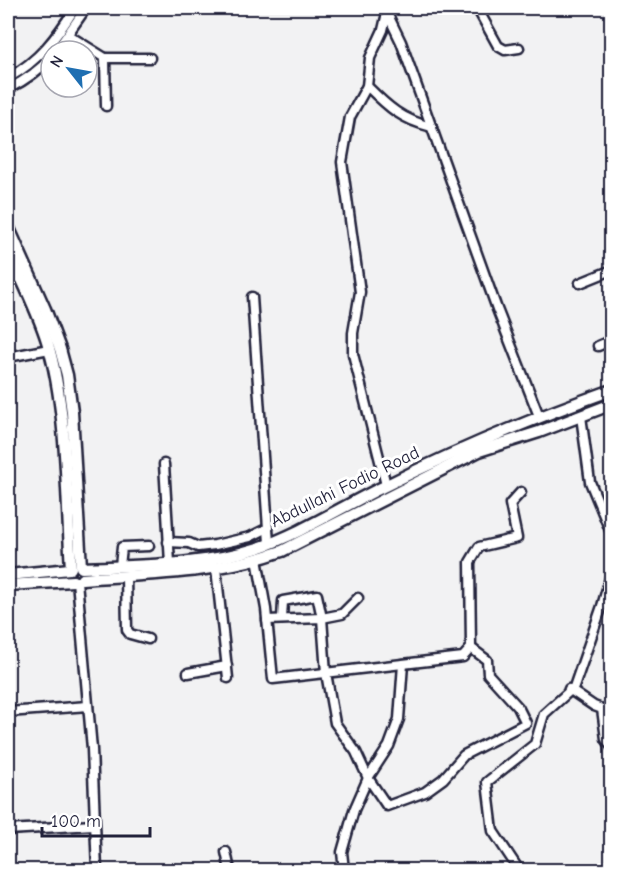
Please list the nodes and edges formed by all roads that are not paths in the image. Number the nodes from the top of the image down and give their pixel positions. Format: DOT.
graph roads {
  1 [pos="75,8"];
  2 [pos="86,8"];
  3 [pos="477,8"];
  4 [pos="386,10"];
  5 [pos="68,35"];
  6 [pos="65,39"];
  7 [pos="519,48"];
  8 [pos="105,58"];
  9 [pos="150,58"];
  10 [pos="39,68"];
  11 [pos="8,78"];
  12 [pos="367,86"];
  13 [pos="8,88"];
  14 [pos="105,106"];
  15 [pos="432,127"];
  16 [pos="8,226"];
  17 [pos="8,249"];
  18 [pos="612,270"];
  19 [pos="20,277"];
  20 [pos="8,279"];
  21 [pos="580,283"];
  22 [pos="252,297"];
  23 [pos="612,340"];
  24 [pos="598,346"];
  25 [pos="49,349"];
  26 [pos="8,357"];
  27 [pos="612,390"];
  28 [pos="612,404"];
  29 [pos="539,416"];
  30 [pos="581,416"];
  31 [pos="164,464"];
  32 [pos="386,485"];
  33 [pos="521,492"];
  34 [pos="268,528"];
  35 [pos="612,535"];
  36 [pos="168,542"];
  37 [pos="269,543"];
  38 [pos="149,546"];
  39 [pos="257,560"];
  40 [pos="170,563"];
  41 [pos="216,568"];
  42 [pos="123,571"];
  43 [pos="612,571"];
  44 [pos="77,573"];
  45 [pos="8,575"];
  46 [pos="8,585"];
  47 [pos="358,598"];
  48 [pos="322,618"];
  49 [pos="267,620"];
  50 [pos="282,620"];
  51 [pos="148,639"];
  52 [pos="471,648"];
  53 [pos="403,664"];
  54 [pos="227,666"];
  55 [pos="326,673"];
  56 [pos="188,674"];
  57 [pos="228,678"];
  58 [pos="569,689"];
  59 [pos="88,706"];
  60 [pos="8,712"];
  61 [pos="612,747"];
  62 [pos="368,778"];
  63 [pos="94,825"];
  64 [pos="8,830"];
  65 [pos="226,852"];
  66 [pos="98,870"];
  67 [pos="230,870"];
  68 [pos="344,870"];
  69 [pos="519,870"];
  1 -- 11 [label="street"];
  2 -- 5 [label="street"];
  3 -- 7 [label="street"];
  4 -- 12 [label="street"];
  4 -- 15 [label="street"];
  5 -- 6 [label="street"];
  5 -- 8 [label="street"];
  8 -- 9 [label="street"];
  8 -- 14 [label="street"];
  10 -- 13 [label="street"];
  12 -- 15 [label="street"];
  12 -- 32 [label="street"];
  15 -- 29 [label="street"];
  16 -- 44 [label="main road"];
  17 -- 19 [label="main road"];
  18 -- 21 [label="street"];
  19 -- 20 [label="street"];
  19 -- 25 [label="main road"];
  22 -- 34 [label="street"];
  23 -- 24 [label="street"];
  25 -- 26 [label="street"];
  25 -- 44 [label="main road"];
  27 -- 29 [label="main road, Abdullahi Fodio Road"];
  28 -- 30 [label="main road, Abdullahi Fodio Road"];
  29 -- 32 [label="main road, Abdullahi Fodio Road"];
  30 -- 35 [label="street"];
  30 -- 39 [label="main road, Abdullahi Fodio Road"];
  31 -- 36 [label="street"];
  32 -- 37 [label="main road, Abdullahi Fodio Road"];
  33 -- 52 [label="street"];
  34 -- 36 [label="street"];
  34 -- 37 [label="street"];
  36 -- 40 [label="street"];
  37 -- 40 [label="main road, Abdullahi Fodio Road"];
  38 -- 42 [label="street"];
  39 -- 41 [label="main road, Abdullahi Fodio Road"];
  39 -- 49 [label="street"];
  40 -- 42 [label="main road, Abdullahi Fodio Road"];
  41 -- 42 [label="main road, Abdullahi Fodio Road"];
  41 -- 54 [label="street"];
  42 -- 44 [label="main road, Abdullahi Fodio Road"];
  42 -- 51 [label="street"];
  43 -- 58 [label="street"];
  44 -- 45 [label="main road, Abdullahi Fodio Road"];
  44 -- 46 [label="main road, Abdullahi Fodio Road"];
  44 -- 59 [label="street"];
  47 -- 48 [label="street"];
  48 -- 50 [label="street"];
  48 -- 50 [label="street"];
  48 -- 55 [label="street"];
  49 -- 50 [label="street"];
  49 -- 55 [label="street"];
  52 -- 53 [label="street"];
  52 -- 62 [label="street"];
  53 -- 55 [label="street"];
  53 -- 62 [label="street"];
  54 -- 56 [label="street"];
  54 -- 57 [label="street"];
  55 -- 62 [label="street"];
  58 -- 61 [label="street"];
  58 -- 69 [label="street"];
  59 -- 60 [label="street"];
  59 -- 63 [label="street"];
  62 -- 68 [label="street"];
  63 -- 64 [label="street"];
  63 -- 66 [label="street"];
  65 -- 67 [label="street"];
}
